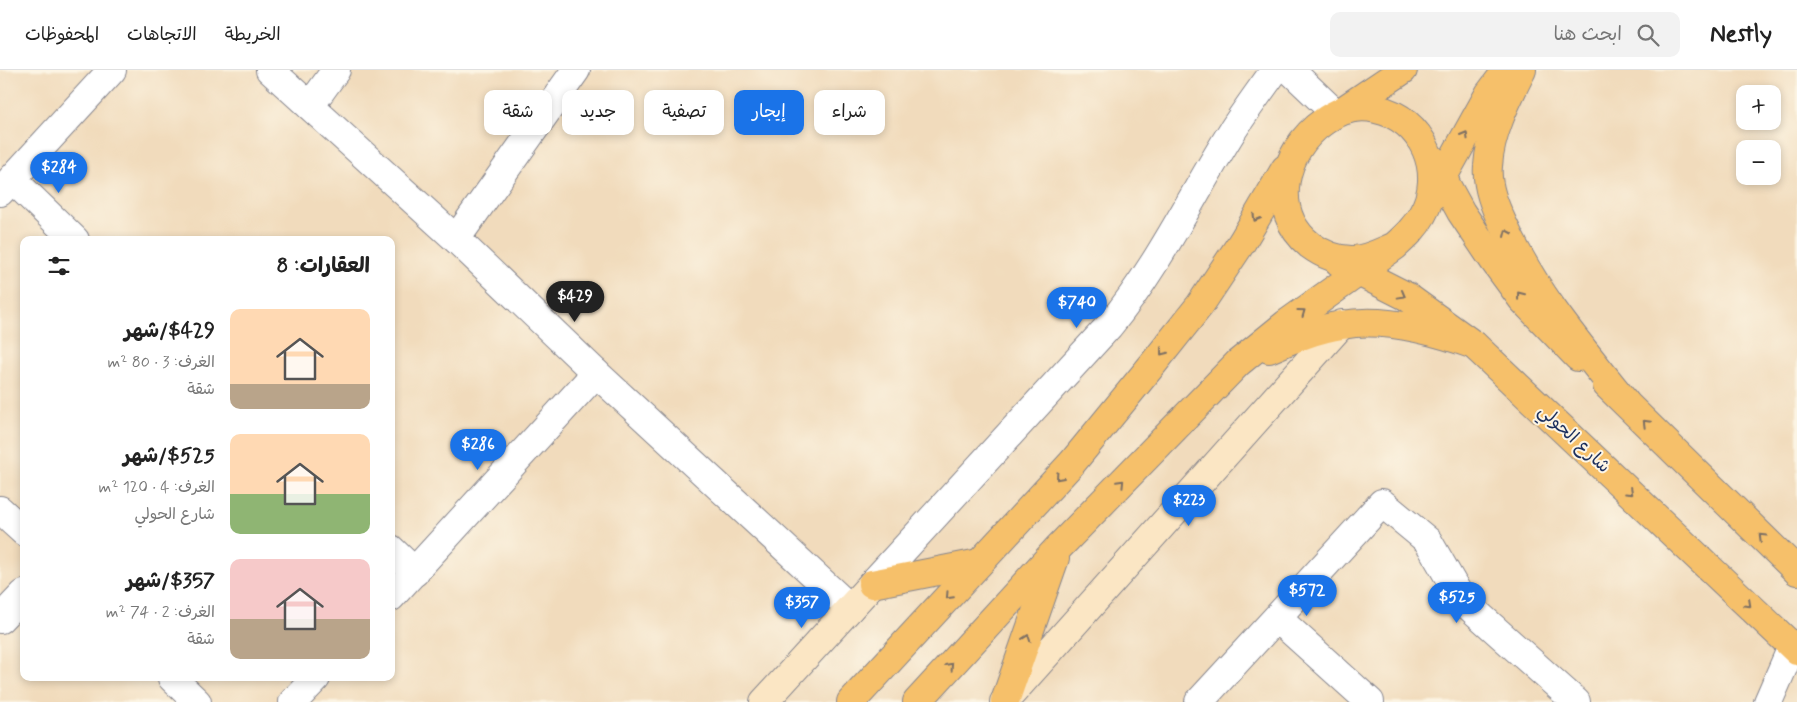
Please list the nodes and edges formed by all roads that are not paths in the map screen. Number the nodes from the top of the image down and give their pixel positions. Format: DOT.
graph roads {
  1 [pos="112,70"];
  2 [pos="270,70"];
  3 [pos="336,70"];
  4 [pos="576,70"];
  5 [pos="1275,70"];
  6 [pos="1290,70"];
  7 [pos="1403,70"];
  8 [pos="1507,70"];
  9 [pos="1522,70"];
  10 [pos="310,106"];
  11 [pos="1340,111"];
  12 [pos="1421,139"];
  13 [pos="1298,146"];
  14 [pos="1442,178"];
  15 [pos="6,185"];
  16 [pos="1423,214"];
  17 [pos="70,236"];
  18 [pos="456,239"];
  19 [pos="1394,246"];
  20 [pos="1329,256"];
  21 [pos="1359,272"];
  22 [pos="1342,324"];
  23 [pos="1474,345"];
  24 [pos="1238,363"];
  25 [pos="596,373"];
  26 [pos="1625,402"];
  27 [pos="0,510"];
  28 [pos="20,528"];
  29 [pos="1058,547"];
  30 [pos="395,553"];
  31 [pos="979,563"];
  32 [pos="1797,571"];
  33 [pos="415,572"];
  34 [pos="872,584"];
  35 [pos="395,593"];
  36 [pos="20,598"];
  37 [pos="850,608"];
  38 [pos="1277,618"];
  39 [pos="0,619"];
  40 [pos="1795,649"];
  41 [pos="175,681"];
  42 [pos="313,681"];
  43 [pos="197,702"];
  44 [pos="293,702"];
  45 [pos="764,702"];
  46 [pos="851,702"];
  47 [pos="917,702"];
  48 [pos="1005,702"];
  49 [pos="1199,702"];
  50 [pos="1370,702"];
  51 [pos="1576,702"];
  52 [pos="1768,702"];
  1 -- 15 [label="street"];
  2 -- 10 [label="street"];
  3 -- 10 [label="street"];
  4 -- 18 [label="street"];
  5 -- 34 [label="street"];
  6 -- 11 [label="street"];
  7 -- 11 [label="main road"];
  14 -- 8 [label="main road, one-way"];
  26 -- 9 [label="main road, one-way"];
  10 -- 18 [label="street"];
  11 -- 12 [label="main road"];
  11 -- 13 [label="main road"];
  12 -- 14 [label="main road"];
  12 -- 16 [label="main road"];
  13 -- 20 [label="main road"];
  13 -- 31 [label="main road, one-way"];
  14 -- 16 [label="main road"];
  26 -- 14 [label="main road, one-way"];
  15 -- 17 [label="street"];
  16 -- 19 [label="main road"];
  18 -- 25 [label="street"];
  19 -- 20 [label="main road"];
  19 -- 21 [label="main road"];
  20 -- 21 [label="main road, شارع الحولي"];
  21 -- 23 [label="main road, شارع الحولي, one-way"];
  24 -- 21 [label="main road, one-way"];
  22 -- 23 [label="main road"];
  22 -- 24 [label="main road"];
  22 -- 48 [label="main road"];
  23 -- 40 [label="main road, شارع الحولي, one-way"];
  29 -- 24 [label="main road, one-way"];
  25 -- 33 [label="street"];
  25 -- 37 [label="street"];
  32 -- 26 [label="main road, one-way"];
  27 -- 28 [label="street"];
  47 -- 29 [label="main road, one-way"];
  48 -- 29 [label="main road, one-way"];
  30 -- 33 [label="street"];
  31 -- 34 [label="main road"];
  31 -- 46 [label="main road, one-way"];
  33 -- 35 [label="street"];
  34 -- 37 [label="main road"];
  36 -- 39 [label="street"];
  37 -- 45 [label="main road"];
  38 -- 49 [label="street"];
  38 -- 50 [label="street"];
  38 -- 51 [label="street"];
  40 -- 52 [label="street"];
  41 -- 43 [label="street"];
  42 -- 44 [label="street"];
}
